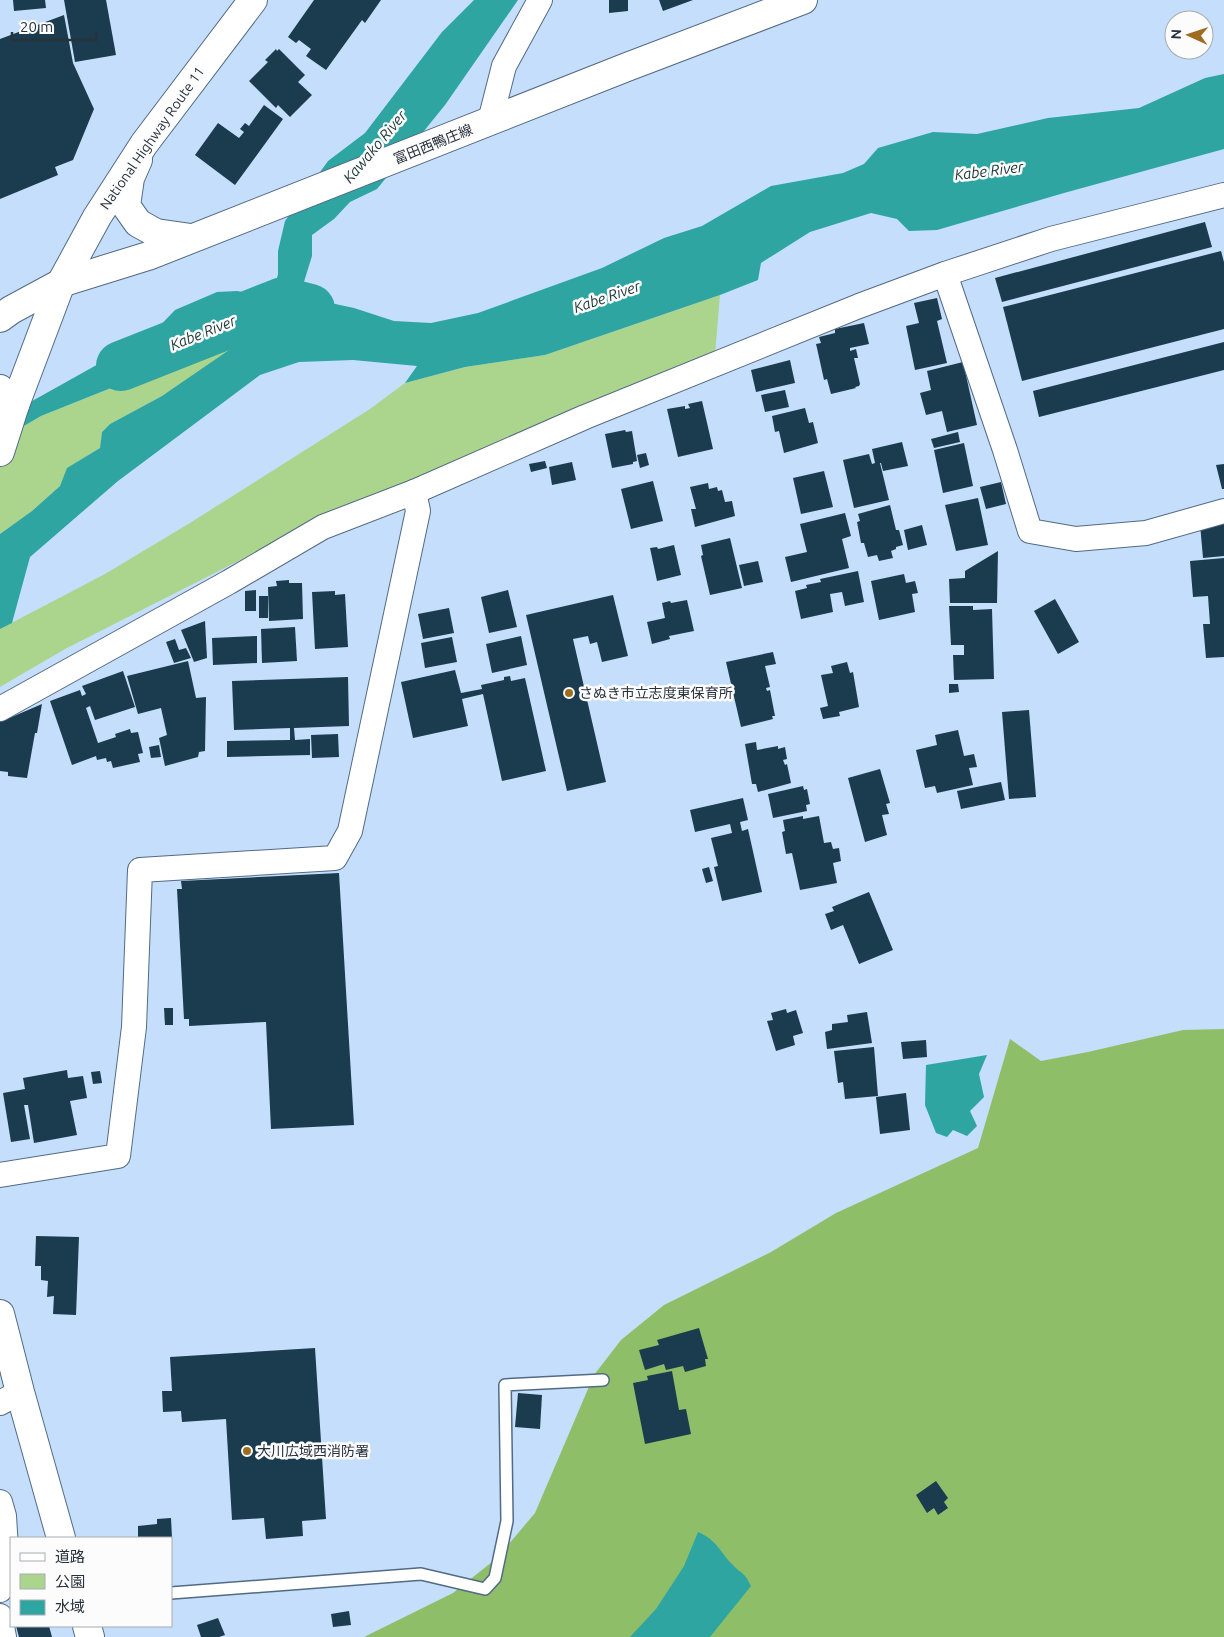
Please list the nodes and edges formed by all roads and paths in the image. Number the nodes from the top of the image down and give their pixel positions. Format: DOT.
graph roads {
  1 [pos="253,0"];
  2 [pos="540,0"];
  3 [pos="803,0"];
  4 [pos="490,121"];
  5 [pos="144,144"];
  6 [pos="1224,195"];
  7 [pos="191,238"];
  8 [pos="945,274"];
  9 [pos="61,283"];
  10 [pos="0,318"];
  11 [pos="7,397"];
  12 [pos="0,452"];
  13 [pos="414,492"];
  14 [pos="1224,511"];
  15 [pos="0,709"];
  16 [pos="0,1175"];
  17 [pos="0,1314"];
  18 [pos="603,1380"];
  19 [pos="10,1398"];
  20 [pos="0,1502"];
  21 [pos="61,1537"];
  22 [pos="3,1547"];
  23 [pos="0,1590"];
  24 [pos="172,1593"];
  25 [pos="0,1616"];
  26 [pos="4,1637"];
  1 -- 5 [label="main road, National Highway Route 11"];
  2 -- 4 [label="street"];
  3 -- 4 [label="main road, 富田西鴨庄線"];
  4 -- 7 [label="main road, 富田西鴨庄線"];
  5 -- 7 [label="main road"];
  5 -- 9 [label="main road, National Highway Route 11"];
  6 -- 8 [label="street"];
  7 -- 9 [label="main road, 富田西鴨庄線"];
  8 -- 13 [label="street"];
  8 -- 14 [label="street"];
  9 -- 10 [label="main road, 富田西鴨庄線"];
  9 -- 11 [label="main road, National Highway Route 11"];
  11 -- 12 [label="main road, National Highway Route 11"];
  13 -- 15 [label="street"];
  13 -- 16 [label="street"];
  17 -- 19 [label="main road"];
  18 -- 24 [label="lane"];
  19 -- 21 [label="main road"];
  20 -- 22 [label="street"];
  22 -- 23 [label="street"];
  25 -- 26 [label="street"];
}
